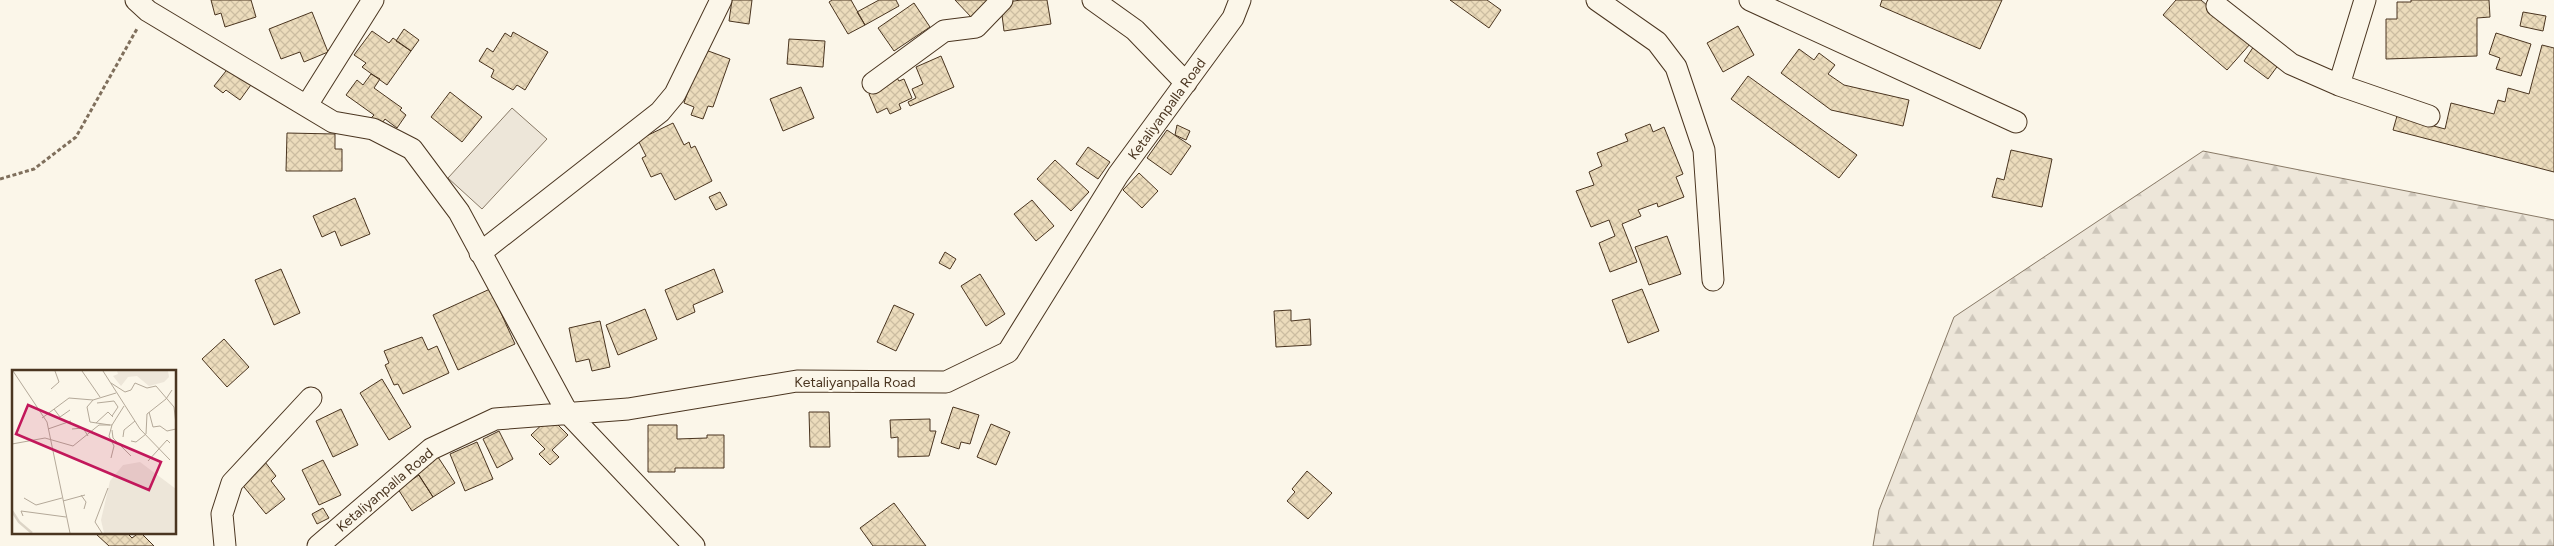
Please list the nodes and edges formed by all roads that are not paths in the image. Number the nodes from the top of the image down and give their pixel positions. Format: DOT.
graph roads {
  1 [pos="373,0"];
  2 [pos="721,0"];
  3 [pos="1002,0"];
  4 [pos="1093,0"];
  5 [pos="1240,0"];
  6 [pos="1597,0"];
  7 [pos="1750,0"];
  8 [pos="2366,0"];
  9 [pos="142,5"];
  10 [pos="2217,6"];
  11 [pos="873,83"];
  12 [pos="1186,83"];
  13 [pos="2339,85"];
  14 [pos="307,105"];
  15 [pos="2428,116"];
  16 [pos="2016,122"];
  17 [pos="480,253"];
  18 [pos="1713,280"];
  19 [pos="311,398"];
  20 [pos="567,412"];
  21 [pos="225,546"];
  22 [pos="318,546"];
  23 [pos="694,546"];
  1 -- 14 [label="street"];
  2 -- 17 [label="street"];
  3 -- 11 [label="street"];
  4 -- 12 [label="street"];
  5 -- 12 [label="street, Ketaliyanpalla Road"];
  6 -- 18 [label="street"];
  7 -- 16 [label="street"];
  8 -- 13 [label="street"];
  9 -- 14 [label="street"];
  10 -- 13 [label="street"];
  12 -- 20 [label="street, Ketaliyanpalla Road"];
  13 -- 15 [label="street"];
  14 -- 17 [label="street"];
  17 -- 20 [label="street"];
  19 -- 21 [label="street"];
  20 -- 22 [label="street, Ketaliyanpalla Road"];
  20 -- 23 [label="street"];
}
